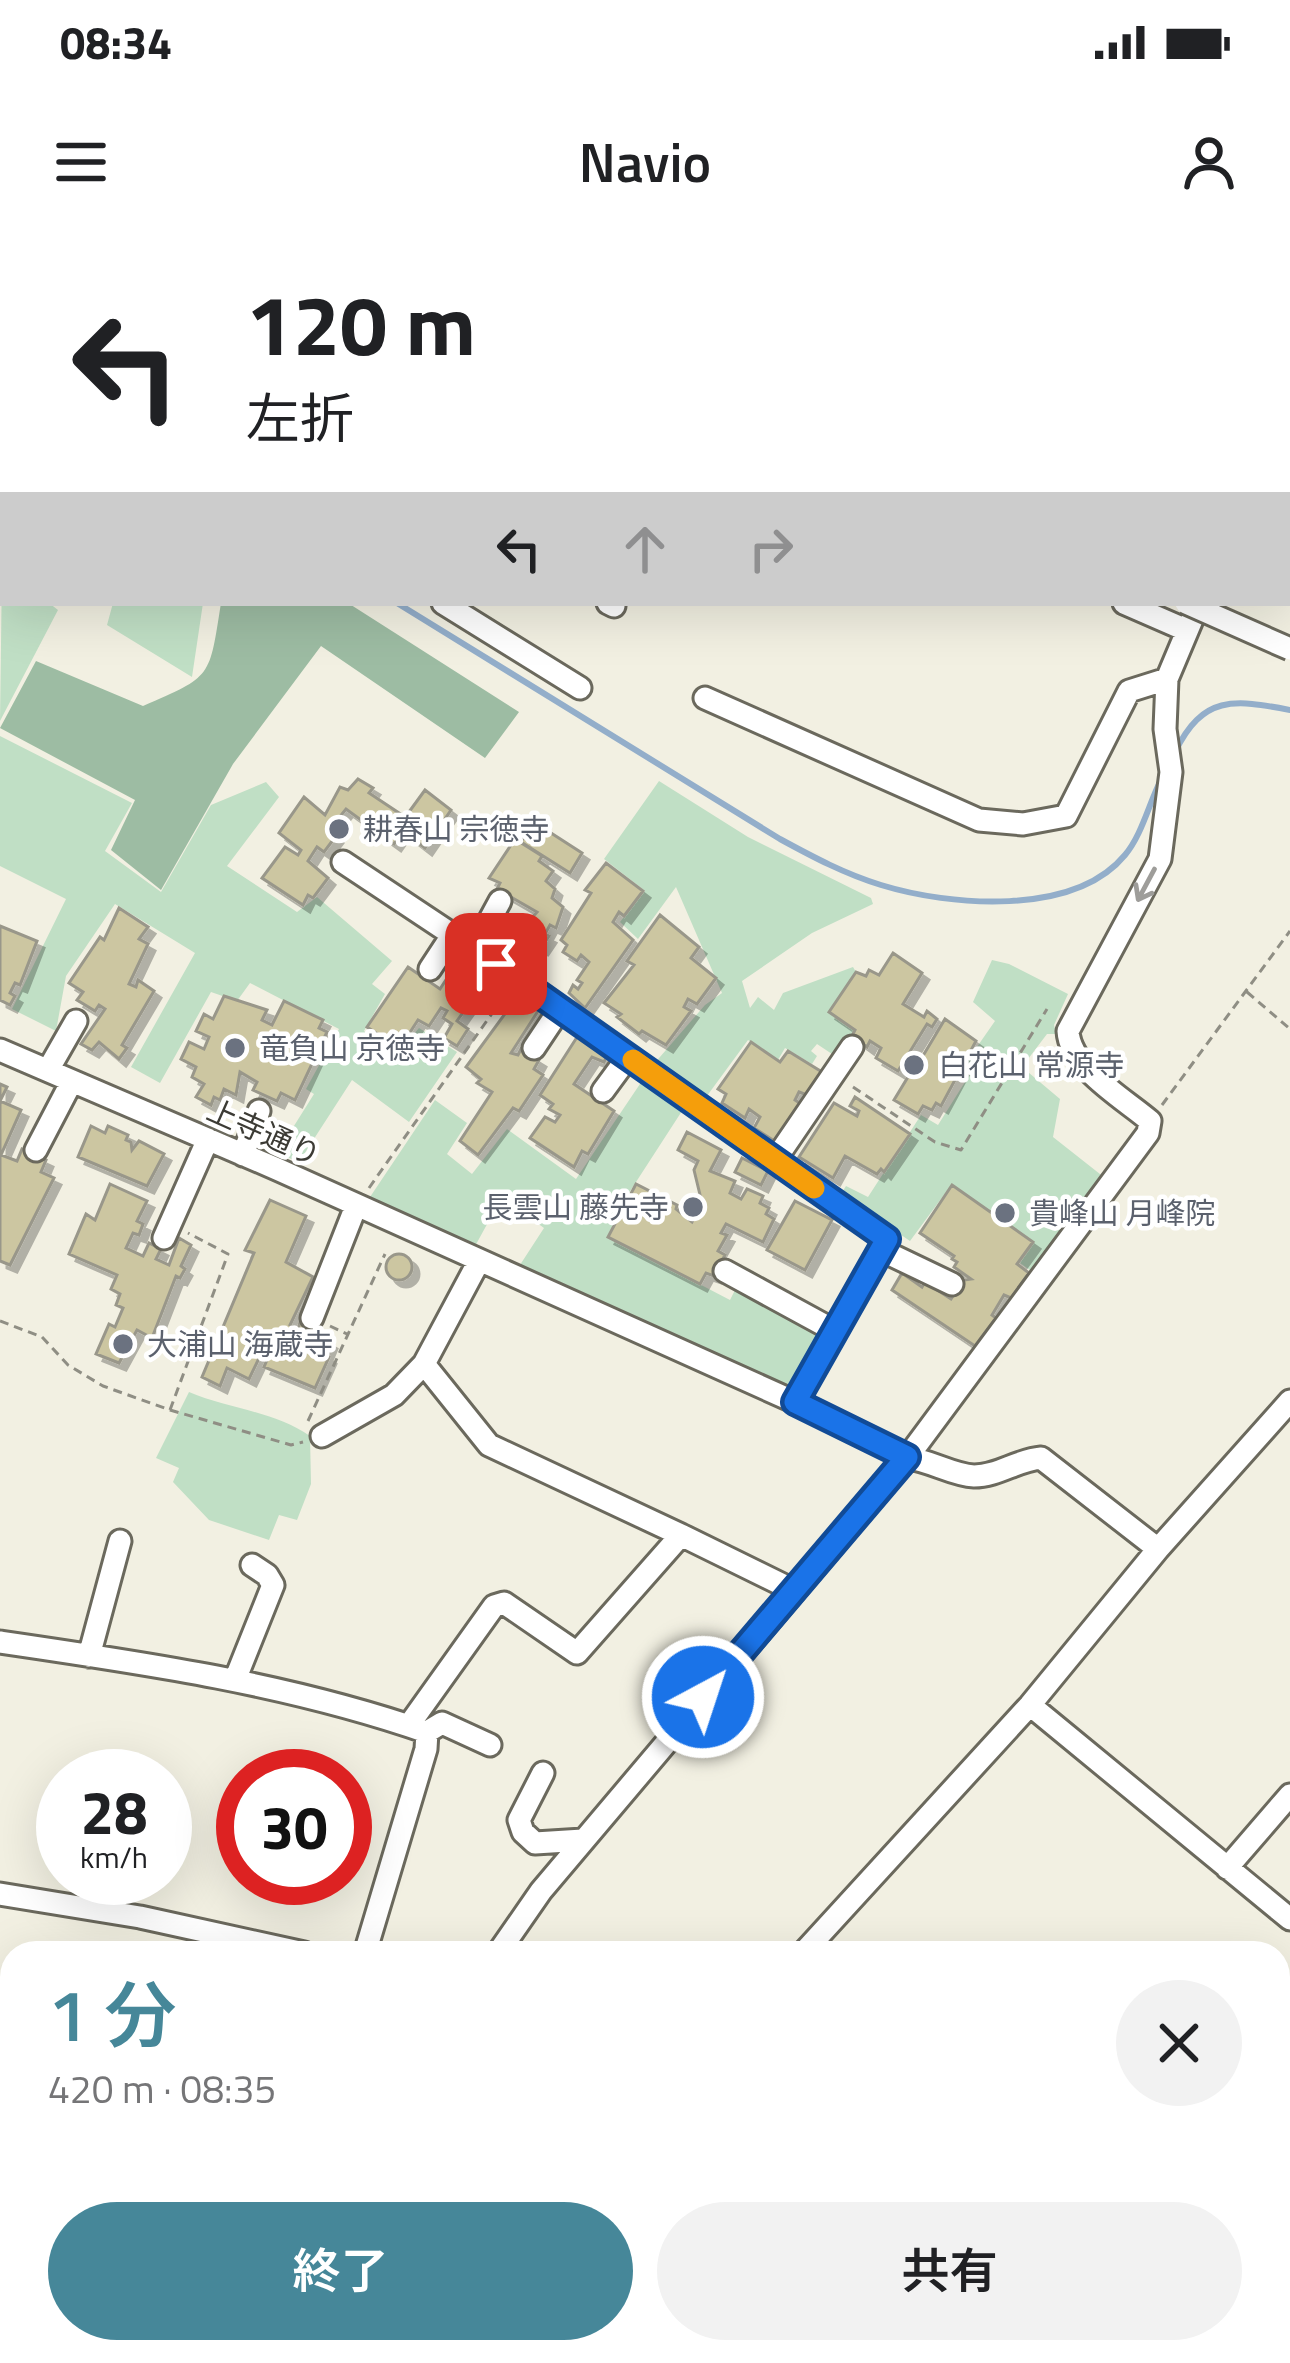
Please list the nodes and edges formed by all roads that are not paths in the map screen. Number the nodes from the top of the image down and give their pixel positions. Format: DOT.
graph roads {
  1 [pos="448,606"];
  2 [pos="1131,606"];
  3 [pos="1193,606"];
  4 [pos="1198,606"];
  5 [pos="1186,630"];
  6 [pos="1290,649"];
  7 [pos="1167,679"];
  8 [pos="580,688"];
  9 [pos="705,698"];
  10 [pos="343,862"];
  11 [pos="500,901"];
  12 [pos="452,934"];
  13 [pos="475,949"];
  14 [pos="430,969"];
  15 [pos="560,1009"];
  16 [pos="76,1021"];
  17 [pos="852,1047"];
  18 [pos="534,1048"];
  19 [pos="0,1050"];
  20 [pos="628,1057"];
  21 [pos="48,1070"];
  22 [pos="72,1081"];
  23 [pos="603,1091"];
  24 [pos="259,1111"];
  25 [pos="208,1139"];
  26 [pos="36,1150"];
  27 [pos="243,1154"];
  28 [pos="775,1160"];
  29 [pos="356,1205"];
  30 [pos="167,1231"];
  31 [pos="881,1250"];
  32 [pos="479,1262"];
  33 [pos="725,1271"];
  34 [pos="952,1284"];
  35 [pos="312,1318"];
  36 [pos="835,1331"];
  37 [pos="424,1364"];
  38 [pos="1290,1401"];
  39 [pos="795,1402"];
  40 [pos="322,1436"];
  41 [pos="907,1457"];
  42 [pos="681,1535"];
  43 [pos="120,1540"];
  44 [pos="1158,1549"];
  45 [pos="252,1565"];
  46 [pos="793,1590"];
  47 [pos="0,1642"];
  48 [pos="89,1656"];
  49 [pos="235,1680"];
  50 [pos="1030,1705"];
  51 [pos="418,1729"];
  52 [pos="490,1745"];
  53 [pos="543,1773"];
  54 [pos="1290,1795"];
  55 [pos="583,1840"];
  56 [pos="1227,1868"];
  57 [pos="0,1894"];
  58 [pos="1290,1919"];
  59 [pos="195,1941"];
  60 [pos="369,1941"];
  61 [pos="507,1941"];
  62 [pos="814,1941"];
  1 -- 8 [label="street"];
  2 -- 5 [label="street"];
  3 -- 6 [label="street, bridge"];
  4 -- 5 [label="street"];
  5 -- 7 [label="street"];
  7 -- 9 [label="street"];
  7 -- 41 [label="street, one-way"];
  10 -- 12 [label="street"];
  11 -- 13 [label="street"];
  12 -- 13 [label="street"];
  12 -- 14 [label="street"];
  13 -- 15 [label="street"];
  15 -- 18 [label="street"];
  15 -- 20 [label="street"];
  16 -- 21 [label="street"];
  17 -- 28 [label="street"];
  19 -- 21 [label="street, 上寺通り"];
  20 -- 23 [label="street"];
  20 -- 28 [label="street"];
  21 -- 22 [label="street, 上寺通り"];
  22 -- 25 [label="street, 上寺通り"];
  22 -- 26 [label="street"];
  24 -- 27 [label="street"];
  25 -- 27 [label="street, 上寺通り"];
  25 -- 30 [label="street"];
  27 -- 29 [label="street, 上寺通り"];
  28 -- 31 [label="street"];
  29 -- 32 [label="street, 上寺通り"];
  29 -- 35 [label="street"];
  31 -- 34 [label="street"];
  31 -- 36 [label="street"];
  32 -- 37 [label="street"];
  32 -- 39 [label="street, 上寺通り"];
  33 -- 36 [label="street"];
  36 -- 39 [label="street"];
  37 -- 40 [label="street"];
  37 -- 42 [label="street"];
  38 -- 44 [label="street"];
  39 -- 41 [label="street, 上寺通り"];
  41 -- 44 [label="street, 上寺通り"];
  41 -- 46 [label="street"];
  42 -- 46 [label="street"];
  42 -- 51 [label="street"];
  43 -- 48 [label="street"];
  44 -- 50 [label="street"];
  45 -- 49 [label="street"];
  46 -- 55 [label="street"];
  47 -- 48 [label="street"];
  48 -- 49 [label="street"];
  49 -- 51 [label="street"];
  50 -- 56 [label="street"];
  50 -- 62 [label="street"];
  51 -- 52 [label="street"];
  51 -- 60 [label="street"];
  53 -- 55 [label="street"];
  54 -- 56 [label="street"];
  55 -- 61 [label="street"];
  56 -- 58 [label="street"];
  57 -- 59 [label="street"];
}
